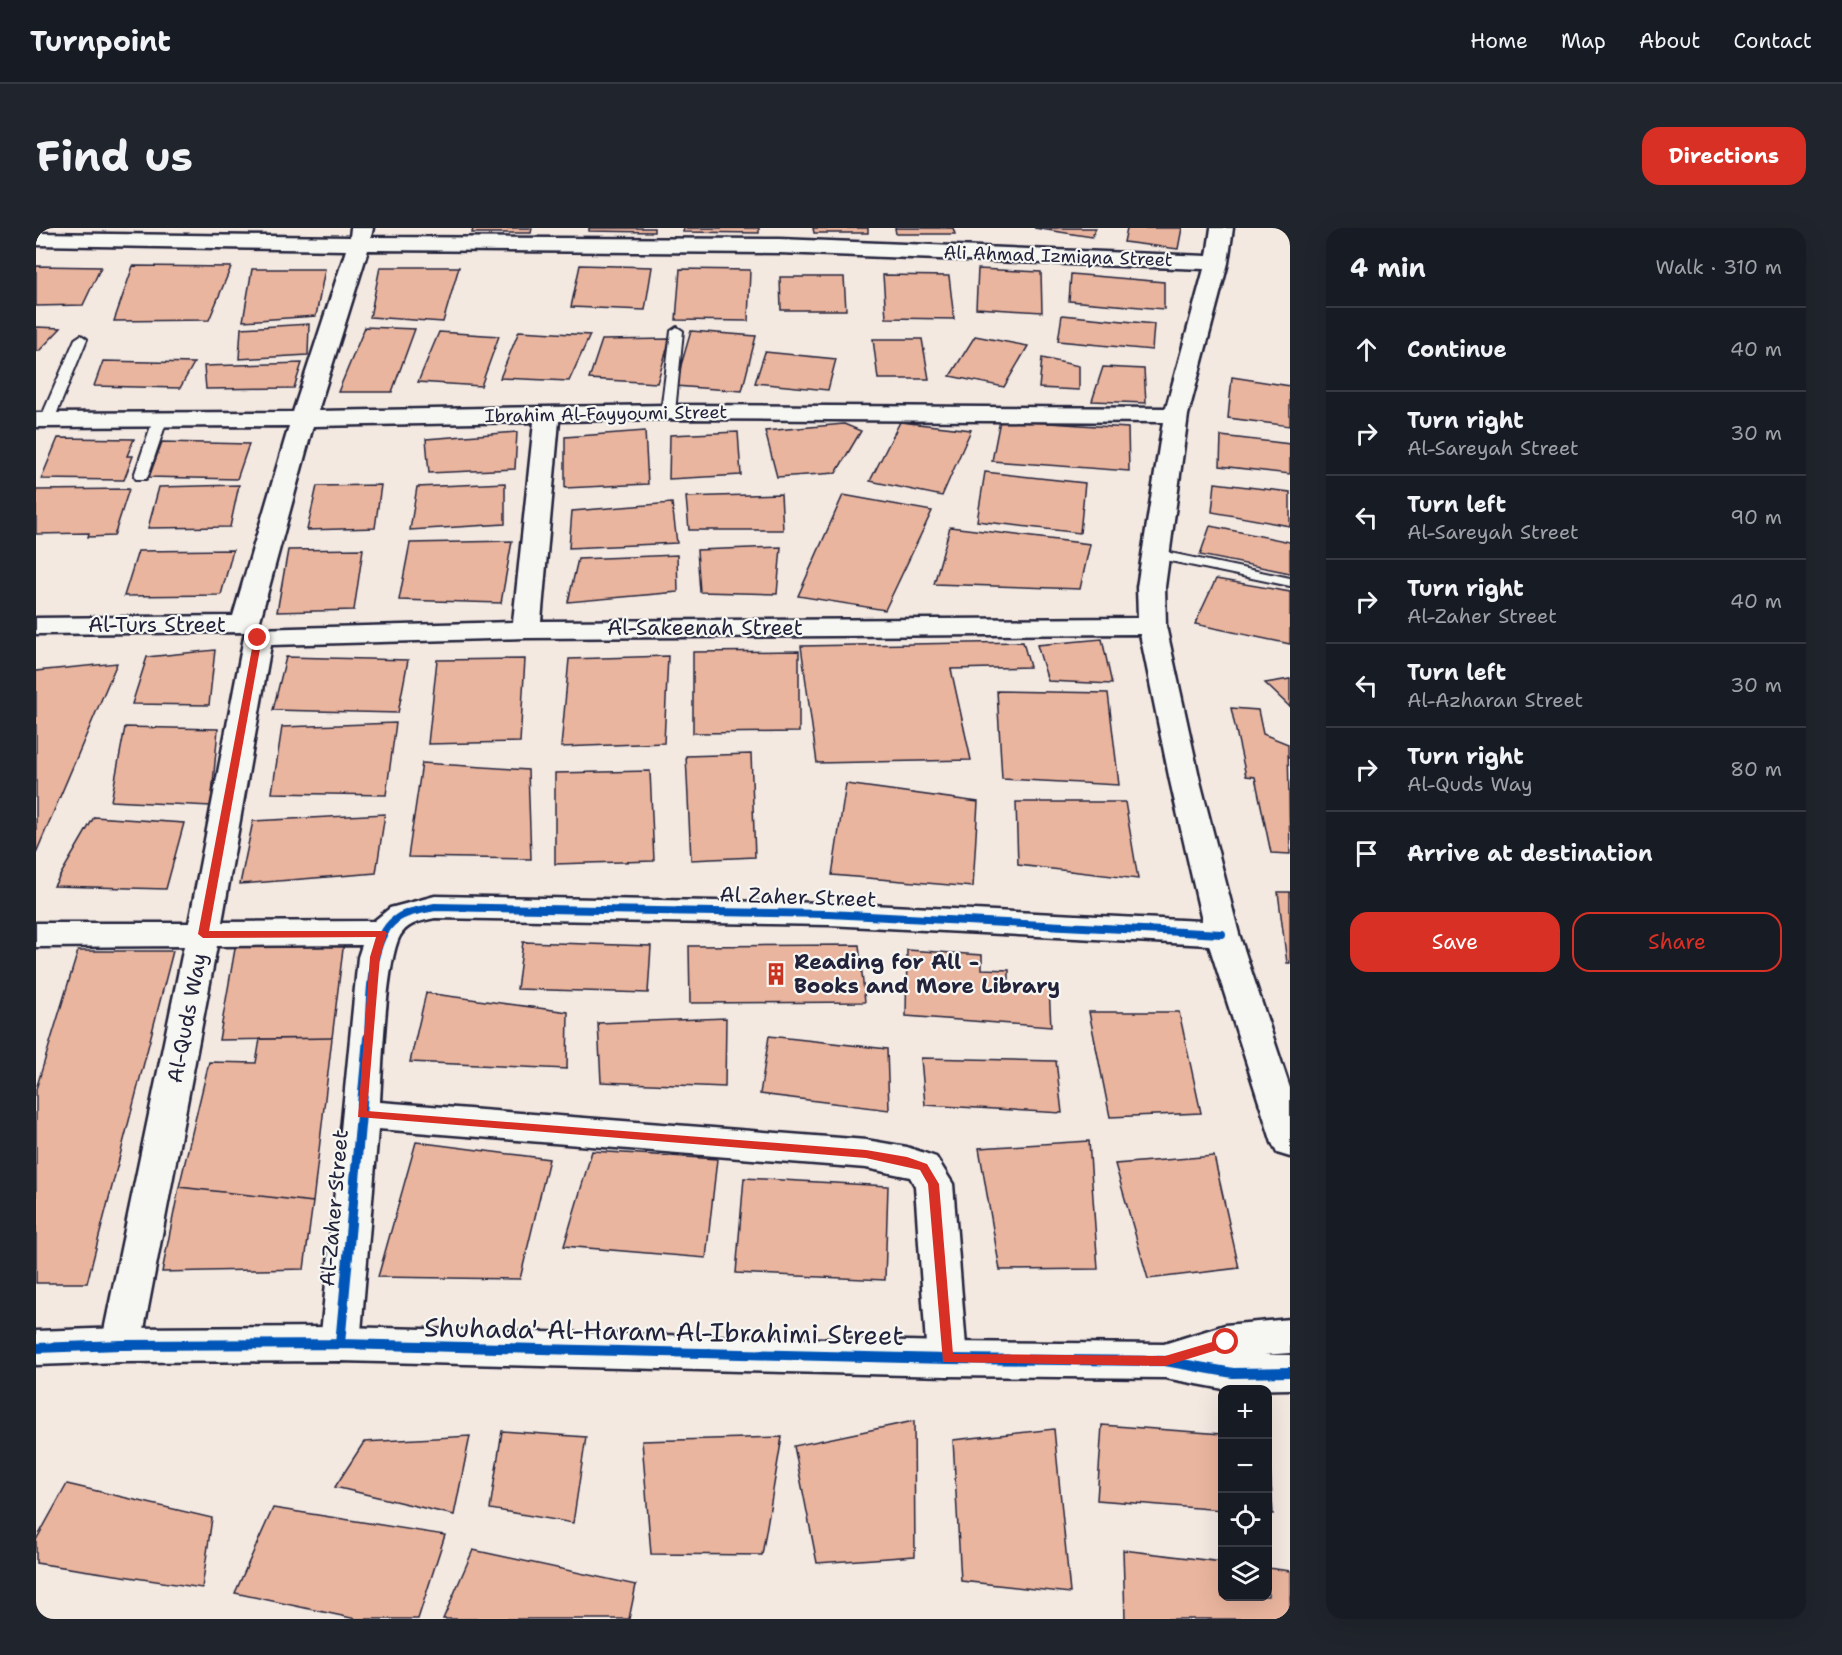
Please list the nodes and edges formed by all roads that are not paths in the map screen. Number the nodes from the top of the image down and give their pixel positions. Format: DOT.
graph roads {
  1 [pos="1222,228"];
  2 [pos="360,236"];
  3 [pos="546,237"];
  4 [pos="780,237"];
  5 [pos="36,239"];
  6 [pos="1217,263"];
  7 [pos="677,331"];
  8 [pos="81,339"];
  9 [pos="668,412"];
  10 [pos="547,415"];
  11 [pos="1176,415"];
  12 [pos="303,419"];
  13 [pos="42,420"];
  14 [pos="160,420"];
  15 [pos="141,476"];
  16 [pos="1156,554"];
  17 [pos="1290,582"];
  18 [pos="36,626"];
  19 [pos="1152,626"];
  20 [pos="526,630"];
  21 [pos="252,631"];
  22 [pos="382,933"];
  23 [pos="203,934"];
  24 [pos="1222,934"];
  25 [pos="36,935"];
  26 [pos="361,1114"];
  27 [pos="1290,1143"];
  28 [pos="1290,1336"];
  29 [pos="340,1344"];
  30 [pos="121,1345"];
  31 [pos="36,1348"];
  32 [pos="947,1359"];
  33 [pos="1165,1361"];
  34 [pos="1290,1372"];
  1 -- 6 [label="street"];
  2 -- 3 [label="street, Ali Ahmad Izmiqna Street"];
  2 -- 5 [label="street, Ali Ahmad Izmiqna Street"];
  2 -- 12 [label="street, Al-Turs Street"];
  3 -- 4 [label="street, Ali Ahmad Izmiqna Street"];
  4 -- 6 [label="street, Ali Ahmad Izmiqna Street"];
  6 -- 11 [label="street"];
  7 -- 9 [label="lane"];
  8 -- 13 [label="lane"];
  9 -- 10 [label="street, Ibrahim Al-Fayyoumi Street"];
  9 -- 11 [label="street, Ibrahim Al-Fayyoumi Street"];
  10 -- 12 [label="street, Ibrahim Al-Fayyoumi Street"];
  10 -- 20 [label="street"];
  11 -- 16 [label="street"];
  12 -- 14 [label="street, Ibrahim Al-Fayyoumi Street"];
  12 -- 21 [label="street, Al-Turs Street"];
  13 -- 14 [label="street, Ibrahim Al-Fayyoumi Street"];
  14 -- 15 [label="lane"];
  16 -- 17 [label="lane"];
  16 -- 19 [label="street"];
  18 -- 21 [label="street, Al-Turs Street"];
  19 -- 20 [label="street, Al-Sakeenah Street"];
  19 -- 24 [label="street"];
  20 -- 21 [label="street, Al-Sakeenah Street"];
  21 -- 23 [label="street, Al-Quds Way"];
  22 -- 23 [label="street"];
  22 -- 24 [label="street, Al Zaher Street"];
  22 -- 26 [label="street, Al-Zaher Street"];
  23 -- 25 [label="street"];
  23 -- 30 [label="street, Al-Quds Way"];
  24 -- 27 [label="street"];
  26 -- 29 [label="street, Al-Zaher Street"];
  26 -- 32 [label="street"];
  28 -- 33 [label="street, Shuhada' Al-Haram Al-Ibrahimi Street"];
  29 -- 30 [label="street, Shuhada' Al-Haram Al-Ibrahimi Street"];
  29 -- 32 [label="street, Shuhada' Al-Haram Al-Ibrahimi Street"];
  30 -- 31 [label="street, Shuhada' Al-Haram Al-Ibrahimi Street"];
  32 -- 33 [label="street, Shuhada' Al-Haram Al-Ibrahimi Street"];
  33 -- 34 [label="street, Shuhada' Al-Haram Al-Ibrahimi Street"];
}
